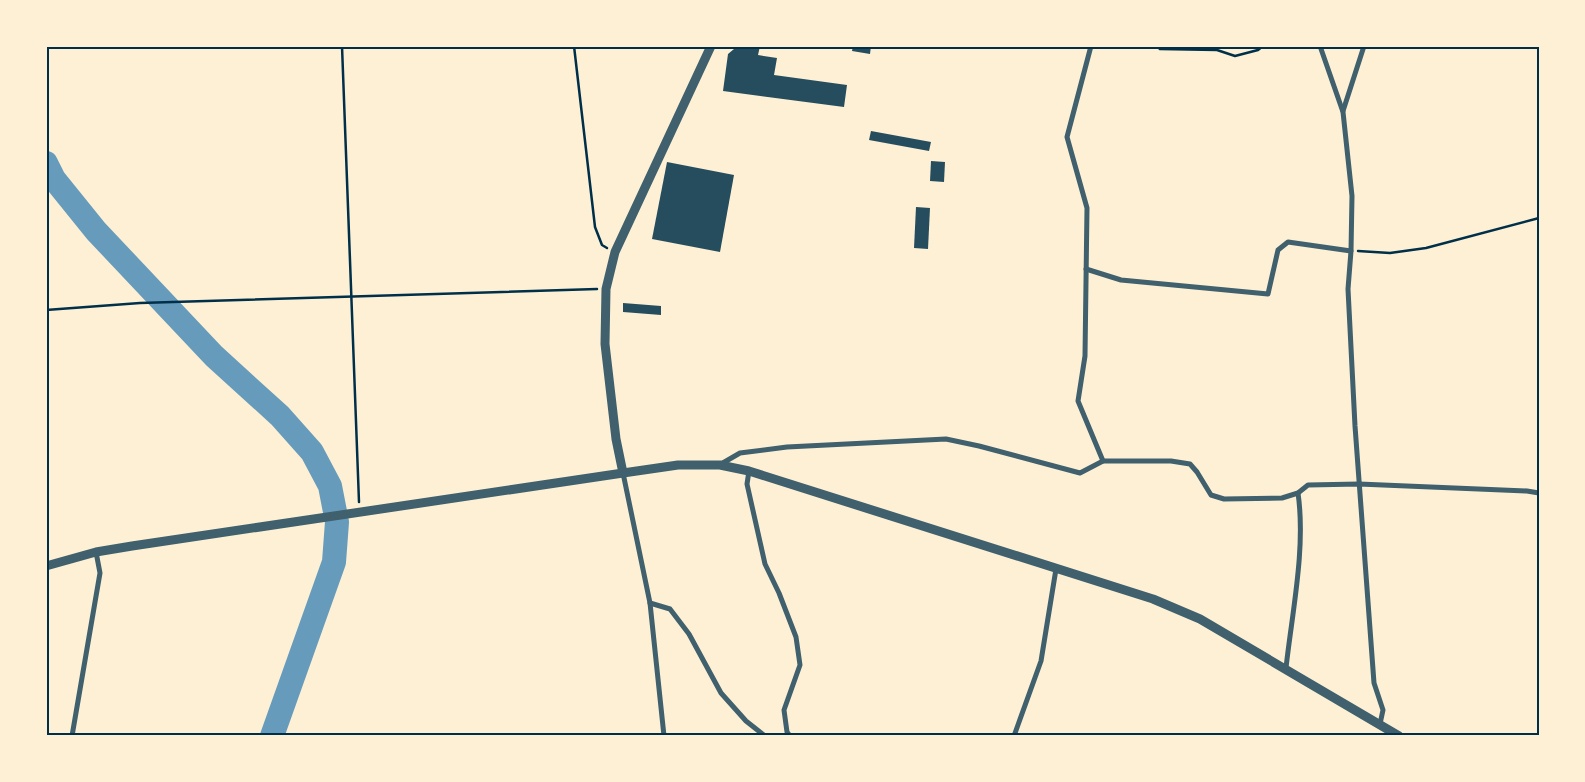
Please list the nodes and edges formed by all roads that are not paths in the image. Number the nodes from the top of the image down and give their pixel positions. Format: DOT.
graph roads {
  1 [pos="711,46"];
  2 [pos="1091,46"];
  3 [pos="1320,46"];
  4 [pos="1364,46"];
  5 [pos="1343,112"];
  6 [pos="1352,251"];
  7 [pos="1086,269"];
  8 [pos="1103,462"];
  9 [pos="720,465"];
  10 [pos="749,471"];
  11 [pos="623,473"];
  12 [pos="1359,484"];
  13 [pos="1298,493"];
  14 [pos="1539,493"];
  15 [pos="96,552"];
  16 [pos="46,566"];
  17 [pos="1056,569"];
  18 [pos="650,603"];
  19 [pos="1286,668"];
  20 [pos="1380,724"];
  21 [pos="72,736"];
  22 [pos="664,736"];
  23 [pos="765,736"];
  24 [pos="790,736"];
  25 [pos="1014,736"];
  26 [pos="1399,736"];
  1 -- 11 [label="street"];
  2 -- 7 [label="street"];
  3 -- 5 [label="street"];
  4 -- 5 [label="street"];
  5 -- 6 [label="street"];
  6 -- 7 [label="street"];
  6 -- 12 [label="street"];
  7 -- 8 [label="street"];
  8 -- 9 [label="street"];
  8 -- 13 [label="street"];
  9 -- 10 [label="street"];
  9 -- 11 [label="street"];
  10 -- 17 [label="street"];
  10 -- 24 [label="street"];
  11 -- 15 [label="street"];
  11 -- 18 [label="street"];
  12 -- 13 [label="street"];
  12 -- 14 [label="street"];
  12 -- 20 [label="street"];
  13 -- 19 [label="street"];
  15 -- 16 [label="street"];
  15 -- 21 [label="street"];
  17 -- 19 [label="street"];
  17 -- 25 [label="street"];
  18 -- 22 [label="street"];
  18 -- 23 [label="street"];
  19 -- 20 [label="street"];
  20 -- 26 [label="street"];
}
